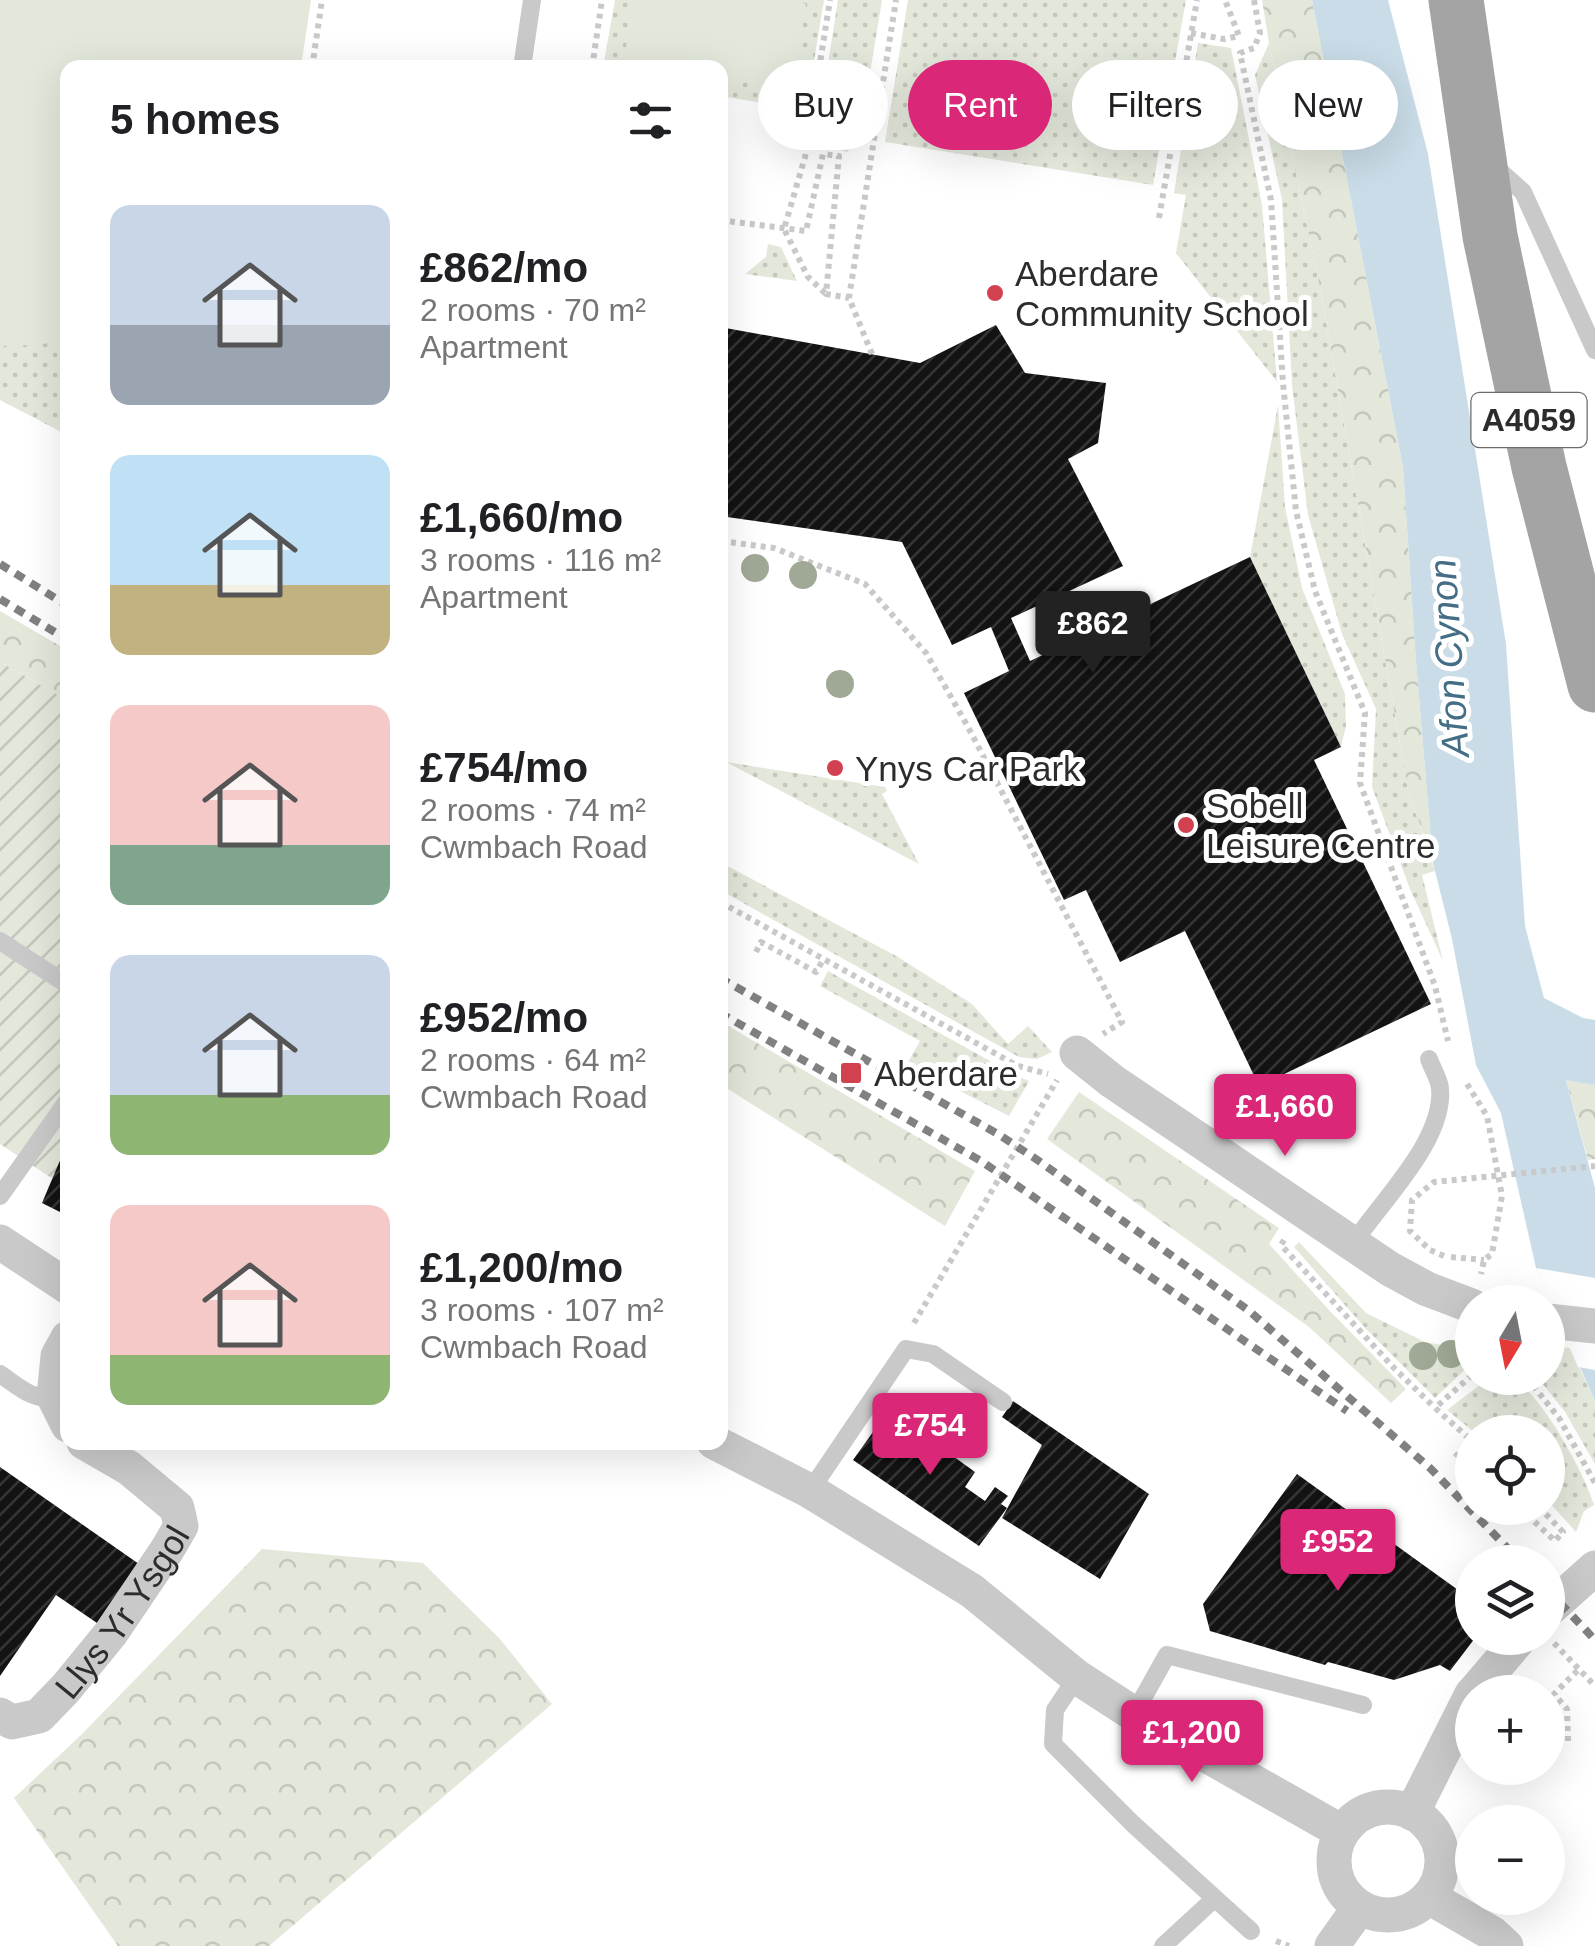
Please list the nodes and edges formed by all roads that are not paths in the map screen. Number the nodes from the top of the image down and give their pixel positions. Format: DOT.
graph roads {
  1 [pos="532,0"];
  2 [pos="1456,0"];
  3 [pos="523,60"];
  4 [pos="1478,152"];
  5 [pos="1595,350"];
  6 [pos="1595,685"];
  7 [pos="0,941"];
  8 [pos="60,980"];
  9 [pos="1078,1053"];
  10 [pos="1429,1059"];
  11 [pos="60,1111"];
  12 [pos="0,1196"];
  13 [pos="0,1242"];
  14 [pos="1353,1244"];
  15 [pos="60,1282"];
  16 [pos="1455,1291"];
  17 [pos="60,1352"];
  18 [pos="0,1374"];
  19 [pos="60,1393"];
  20 [pos="1004,1402"];
  21 [pos="60,1410"];
  22 [pos="728,1449"];
  23 [pos="98,1450"];
  24 [pos="810,1491"];
  25 [pos="1595,1568"];
  26 [pos="1565,1595"];
  27 [pos="1506,1655"];
  28 [pos="1489,1675"];
  29 [pos="1077,1677"];
  30 [pos="1363,1705"];
  31 [pos="1134,1714"];
  32 [pos="0,1715"];
  33 [pos="1455,1729"];
  34 [pos="1412,1813"];
  35 [pos="1342,1832"];
  36 [pos="1428,1897"];
  37 [pos="1214,1899"];
  38 [pos="1359,1908"];
  39 [pos="1251,1932"];
  40 [pos="1163,1946"];
  41 [pos="1332,1946"];
  42 [pos="1506,1946"];
  1 -- 3 [label="lane"];
  2 -- 4 [label="main road, A4059"];
  4 -- 5 [label="lane"];
  4 -- 6 [label="main road, A4059"];
  7 -- 8 [label="lane"];
  9 -- 14 [label="street"];
  10 -- 14 [label="lane"];
  11 -- 12 [label="lane"];
  13 -- 15 [label="street"];
  14 -- 16 [label="street"];
  17 -- 19 [label="street"];
  18 -- 21 [label="lane"];
  20 -- 24 [label="lane"];
  22 -- 24 [label="street"];
  23 -- 32 [label="street, Llys Yr Ysgol"];
  24 -- 29 [label="street"];
  25 -- 26 [label="street"];
  27 -- 28 [label="street"];
  29 -- 31 [label="street"];
  29 -- 37 [label="lane"];
  30 -- 31 [label="lane"];
  31 -- 35 [label="street"];
  33 -- 34 [label="street"];
  34 -- 35 [label="street"];
  34 -- 36 [label="street"];
  35 -- 38 [label="street"];
  36 -- 38 [label="street"];
  36 -- 42 [label="street"];
  37 -- 39 [label="lane"];
  37 -- 40 [label="lane"];
  38 -- 41 [label="street"];
}
